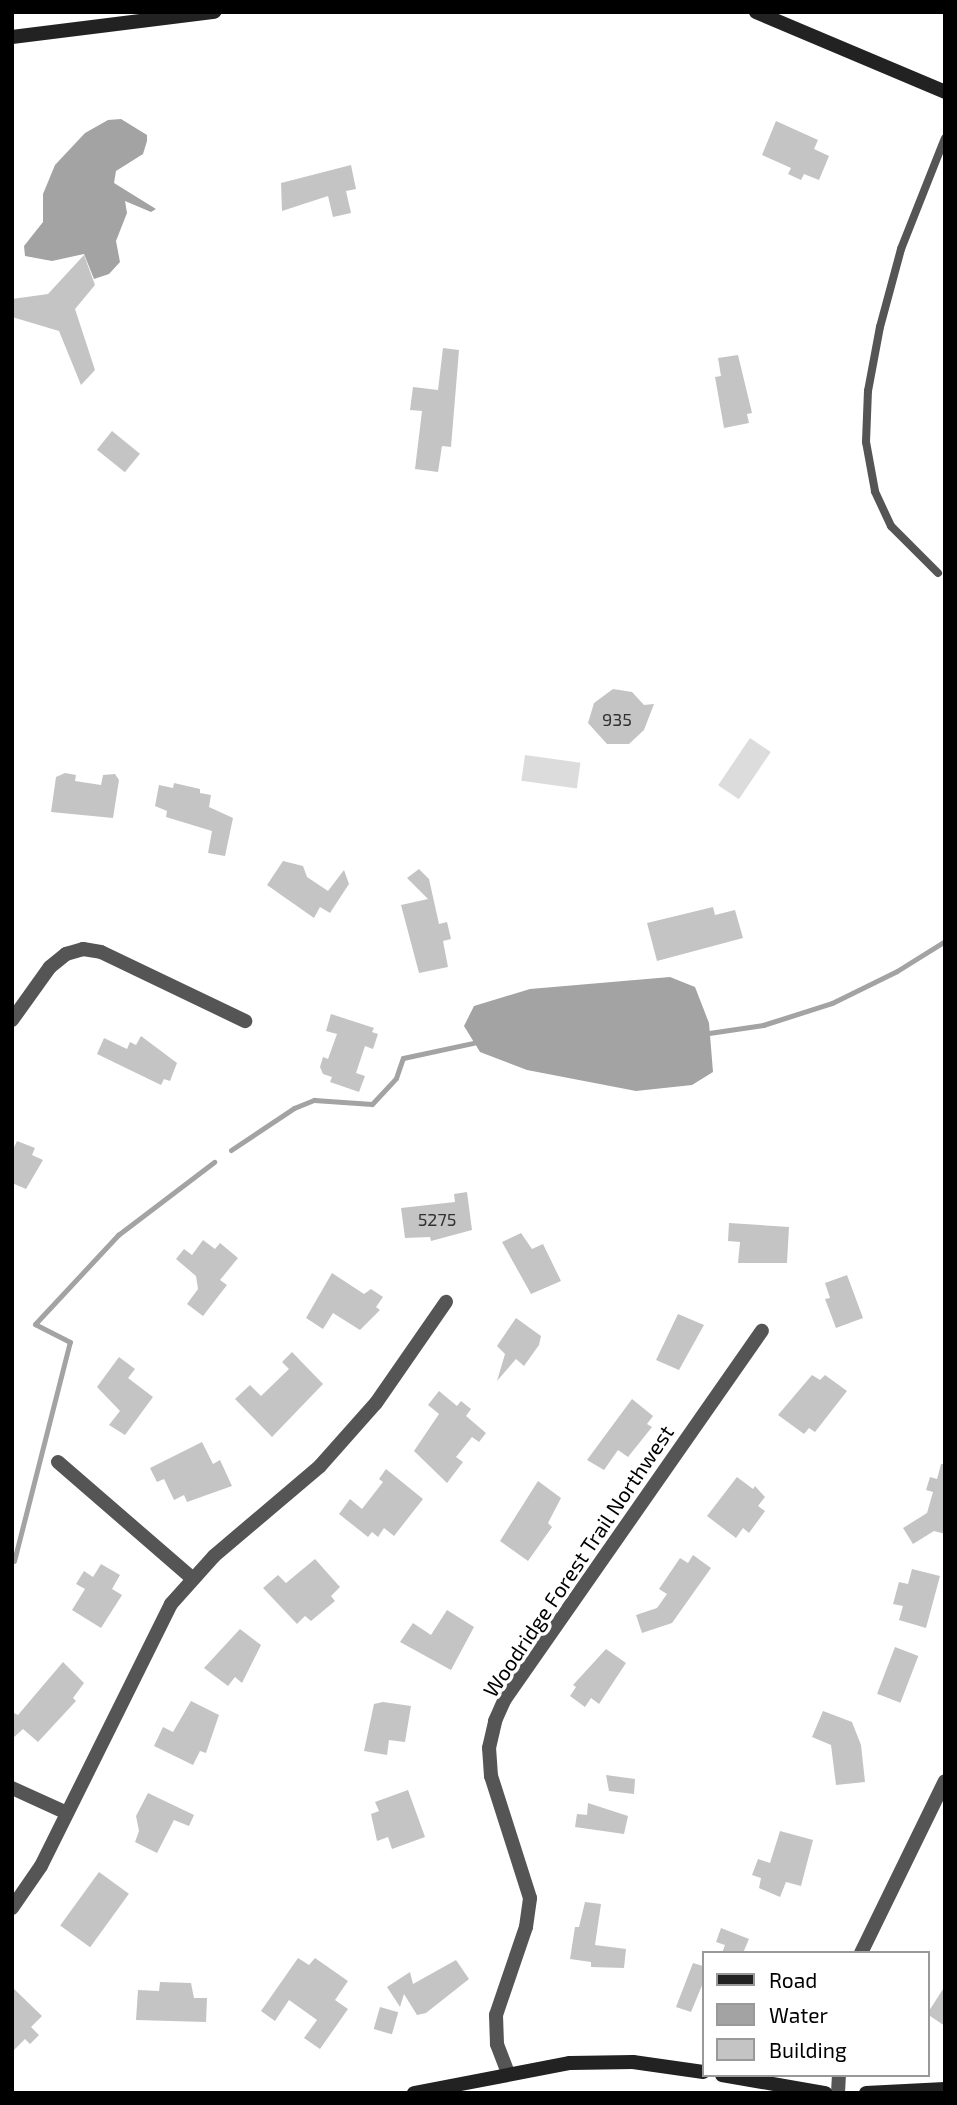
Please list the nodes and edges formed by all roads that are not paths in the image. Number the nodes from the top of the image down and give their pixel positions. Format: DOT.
graph roads {
  1 [pos="214,12"];
  2 [pos="756,12"];
  3 [pos="12,37"];
  4 [pos="945,92"];
  5 [pos="945,138"];
  6 [pos="938,573"];
  7 [pos="12,1020"];
  8 [pos="246,1021"];
  9 [pos="446,1302"];
  10 [pos="762,1331"];
  11 [pos="58,1462"];
  12 [pos="192,1578"];
  13 [pos="945,1781"];
  14 [pos="12,1788"];
  15 [pos="67,1813"];
  16 [pos="12,1908"];
  17 [pos="862,1951"];
  18 [pos="702,2072"];
  19 [pos="508,2073"];
  20 [pos="733,2077"];
  21 [pos="945,2089"];
  22 [pos="414,2093"];
  23 [pos="825,2093"];
  24 [pos="866,2093"];
  1 -- 3 [label="street"];
  2 -- 4 [label="street"];
  5 -- 6 [label="lane"];
  7 -- 8 [label="street"];
  9 -- 12 [label="street"];
  10 -- 19 [label="street, Woodridge Forest Trail Northwest"];
  11 -- 12 [label="street"];
  12 -- 15 [label="street"];
  13 -- 17 [label="street"];
  14 -- 15 [label="street"];
  15 -- 16 [label="street"];
  18 -- 19 [label="street"];
  19 -- 22 [label="street"];
  20 -- 23 [label="street"];
  21 -- 24 [label="street"];
}
